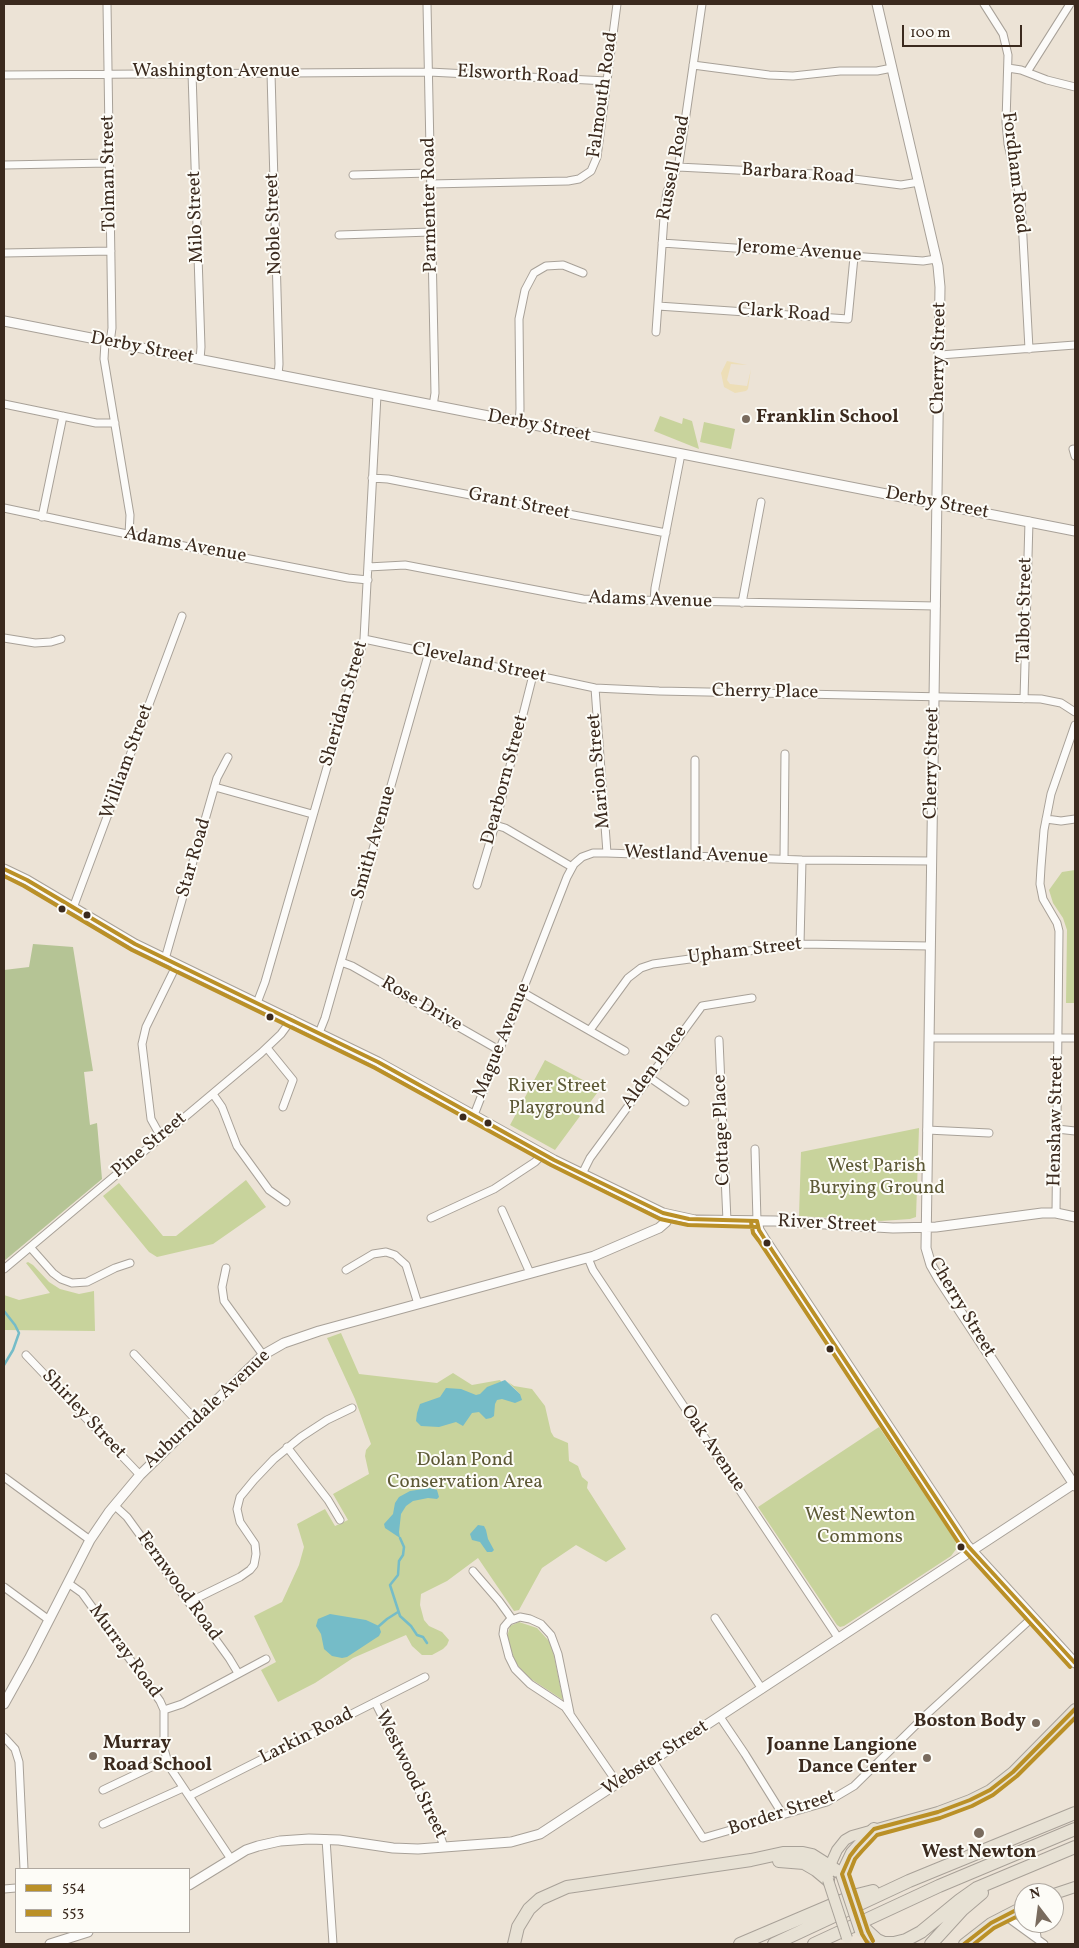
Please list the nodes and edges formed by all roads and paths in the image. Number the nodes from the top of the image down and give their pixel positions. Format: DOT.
graph roads {
  1 [pos="107,4"];
  2 [pos="427,4"];
  3 [pos="617,4"];
  4 [pos="702,4"];
  5 [pos="877,4"];
  6 [pos="984,4"];
  7 [pos="1070,4"];
  8 [pos="693,65"];
  9 [pos="892,68"];
  10 [pos="1008,68"];
  11 [pos="429,72"];
  12 [pos="1027,72"];
  13 [pos="192,73"];
  14 [pos="271,73"];
  15 [pos="108,74"];
  16 [pos="4,75"];
  17 [pos="607,81"];
  18 [pos="1075,87"];
  19 [pos="110,163"];
  20 [pos="4,165"];
  21 [pos="678,167"];
  22 [pos="430,173"];
  23 [pos="353,175"];
  24 [pos="918,182"];
  25 [pos="430,184"];
  26 [pos="431,232"];
  27 [pos="340,235"];
  28 [pos="662,243"];
  29 [pos="111,251"];
  30 [pos="4,253"];
  31 [pos="854,256"];
  32 [pos="936,259"];
  33 [pos="583,273"];
  34 [pos="658,306"];
  35 [pos="4,321"];
  36 [pos="656,332"];
  37 [pos="108,342"];
  38 [pos="1075,345"];
  39 [pos="1029,349"];
  40 [pos="940,355"];
  41 [pos="200,360"];
  42 [pos="278,375"];
  43 [pos="377,395"];
  44 [pos="4,404"];
  45 [pos="433,406"];
  46 [pos="63,416"];
  47 [pos="519,422"];
  48 [pos="115,423"];
  49 [pos="681,454"];
  50 [pos="372,478"];
  51 [pos="762,502"];
  52 [pos="937,504"];
  53 [pos="4,508"];
  54 [pos="42,517"];
  55 [pos="1029,521"];
  56 [pos="1075,531"];
  57 [pos="666,533"];
  58 [pos="129,535"];
  59 [pos="368,567"];
  60 [pos="368,580"];
  61 [pos="654,601"];
  62 [pos="742,603"];
  63 [pos="936,606"];
  64 [pos="182,616"];
  65 [pos="4,638"];
  66 [pos="61,639"];
  67 [pos="364,639"];
  68 [pos="429,652"];
  69 [pos="533,675"];
  70 [pos="595,688"];
  71 [pos="935,697"];
  72 [pos="1024,699"];
  73 [pos="1075,712"];
  74 [pos="1075,725"];
  75 [pos="785,754"];
  76 [pos="228,758"];
  77 [pos="695,760"];
  78 [pos="215,787"];
  79 [pos="312,814"];
  80 [pos="1046,819"];
  81 [pos="1075,819"];
  82 [pos="494,825"];
  83 [pos="607,853"];
  84 [pos="695,856"];
  85 [pos="784,859"];
  86 [pos="802,860"];
  87 [pos="932,862"];
  88 [pos="572,866"];
  89 [pos="4,869"];
  90 [pos="477,885"];
  91 [pos="73,908"];
  92 [pos="800,944"];
  93 [pos="930,946"];
  94 [pos="165,959"];
  95 [pos="341,962"];
  96 [pos="177,964"];
  97 [pos="522,992"];
  98 [pos="752,998"];
  99 [pos="257,1003"];
  100 [pos="292,1019"];
  101 [pos="590,1030"];
  102 [pos="319,1032"];
  103 [pos="929,1038"];
  104 [pos="1058,1038"];
  105 [pos="1075,1038"];
  106 [pos="719,1040"];
  107 [pos="267,1048"];
  108 [pos="499,1050"];
  109 [pos="625,1052"];
  110 [pos="649,1077"];
  111 [pos="213,1094"];
  112 [pos="685,1102"];
  113 [pos="283,1107"];
  114 [pos="474,1115"];
  115 [pos="1057,1129"];
  116 [pos="928,1130"];
  117 [pos="1075,1131"];
  118 [pos="989,1133"];
  119 [pos="161,1137"];
  120 [pos="755,1149"];
  121 [pos="543,1154"];
  122 [pos="582,1174"];
  123 [pos="286,1202"];
  124 [pos="502,1210"];
  125 [pos="1056,1213"];
  126 [pos="669,1215"];
  127 [pos="1075,1217"];
  128 [pos="431,1218"];
  129 [pos="727,1220"];
  130 [pos="758,1221"];
  131 [pos="926,1228"];
  132 [pos="30,1247"];
  133 [pos="588,1258"];
  134 [pos="130,1263"];
  135 [pos="226,1268"];
  136 [pos="4,1269"];
  137 [pos="346,1270"];
  138 [pos="530,1273"];
  139 [pos="418,1304"];
  140 [pos="134,1354"];
  141 [pos="26,1355"];
  142 [pos="262,1355"];
  143 [pos="352,1408"];
  144 [pos="196,1420"];
  145 [pos="287,1447"];
  146 [pos="140,1475"];
  147 [pos="4,1477"];
  148 [pos="1075,1484"];
  149 [pos="114,1505"];
  150 [pos="340,1520"];
  151 [pos="90,1540"];
  152 [pos="972,1551"];
  153 [pos="473,1571"];
  154 [pos="68,1583"];
  155 [pos="4,1587"];
  156 [pos="189,1602"];
  157 [pos="1033,1617"];
  158 [pos="715,1618"];
  159 [pos="50,1620"];
  160 [pos="512,1620"];
  161 [pos="839,1639"];
  162 [pos="266,1659"];
  163 [pos="1075,1663"];
  164 [pos="238,1673"];
  165 [pos="426,1677"];
  166 [pos="762,1689"];
  167 [pos="375,1702"];
  168 [pos="4,1704"];
  169 [pos="1075,1709"];
  170 [pos="164,1710"];
  171 [pos="570,1713"];
  172 [pos="720,1717"];
  173 [pos="4,1737"];
  174 [pos="166,1760"];
  175 [pos="653,1761"];
  176 [pos="618,1784"];
  177 [pos="183,1788"];
  178 [pos="103,1790"];
  179 [pos="189,1796"];
  180 [pos="1075,1813"];
  181 [pos="783,1815"];
  182 [pos="103,1824"];
  183 [pos="874,1829"];
  184 [pos="1075,1830"];
  185 [pos="326,1839"];
  186 [pos="444,1847"];
  187 [pos="1075,1847"];
  188 [pos="231,1859"];
  189 [pos="751,1860"];
  190 [pos="830,1866"];
  191 [pos="24,1868"];
  192 [pos="842,1874"];
  193 [pos="1008,1874"];
  194 [pos="828,1880"];
  195 [pos="909,1881"];
  196 [pos="190,1884"];
  197 [pos="1014,1910"];
  198 [pos="1004,1915"];
  199 [pos="861,1927"];
  200 [pos="85,1933"];
  201 [pos="1036,1933"];
  202 [pos="1037,1937"];
  203 [pos="849,1941"];
  204 [pos="50,1944"];
  205 [pos="332,1944"];
  206 [pos="514,1944"];
  207 [pos="740,1944"];
  208 [pos="774,1944"];
  209 [pos="814,1944"];
  210 [pos="868,1944"];
  211 [pos="931,1944"];
  212 [pos="964,1944"];
  213 [pos="1044,1944"];
  1 -- 15 [label="street, Tolman Street"];
  2 -- 11 [label="street, Parmenter Road"];
  3 -- 17 [label="street, Falmouth Road"];
  4 -- 8 [label="street, Russell Road"];
  5 -- 9 [label="street, Cherry Street"];
  6 -- 10 [label="street, Fordham Road"];
  7 -- 12 [label="street"];
  8 -- 9 [label="street"];
  8 -- 21 [label="street, Russell Road"];
  9 -- 24 [label="street, Cherry Street"];
  10 -- 12 [label="street"];
  10 -- 39 [label="street, Fordham Road"];
  11 -- 14 [label="street, Washington Avenue"];
  11 -- 17 [label="street, Elsworth Road"];
  11 -- 22 [label="street, Parmenter Road"];
  12 -- 18 [label="street"];
  13 -- 14 [label="street, Washington Avenue"];
  13 -- 15 [label="street, Washington Avenue"];
  13 -- 41 [label="street, Milo Street"];
  14 -- 42 [label="street, Noble Street"];
  15 -- 16 [label="street, Washington Avenue"];
  15 -- 19 [label="street, Tolman Street"];
  17 -- 25 [label="street, Falmouth Road"];
  19 -- 20 [label="street"];
  19 -- 29 [label="street, Tolman Street"];
  21 -- 24 [label="street, Barbara Road"];
  21 -- 28 [label="street, Russell Road"];
  22 -- 23 [label="street"];
  22 -- 25 [label="street, Parmenter Road"];
  24 -- 32 [label="street, Cherry Street"];
  25 -- 26 [label="street, Parmenter Road"];
  26 -- 27 [label="street"];
  26 -- 45 [label="street, Parmenter Road"];
  28 -- 31 [label="street, Jerome Avenue"];
  28 -- 34 [label="street, Russell Road"];
  29 -- 30 [label="street"];
  29 -- 37 [label="street, Tolman Street"];
  31 -- 32 [label="street, Jerome Avenue"];
  31 -- 34 [label="street, Clark Road"];
  32 -- 40 [label="street, Cherry Street"];
  33 -- 47 [label="street"];
  34 -- 36 [label="street, Russell Road"];
  35 -- 37 [label="street, Derby Street"];
  37 -- 41 [label="street, Derby Street"];
  37 -- 48 [label="street, Tolman Street"];
  38 -- 39 [label="street"];
  39 -- 40 [label="street"];
  40 -- 52 [label="street, Cherry Street"];
  41 -- 42 [label="street, Derby Street"];
  42 -- 43 [label="street, Derby Street"];
  43 -- 45 [label="street, Derby Street"];
  43 -- 50 [label="street, Sheridan Street"];
  44 -- 46 [label="street"];
  45 -- 47 [label="street, Derby Street"];
  46 -- 48 [label="street"];
  46 -- 54 [label="street"];
  47 -- 49 [label="street, Derby Street"];
  48 -- 58 [label="street, Tolman Street"];
  49 -- 52 [label="street, Derby Street"];
  49 -- 57 [label="street"];
  50 -- 57 [label="street, Grant Street"];
  50 -- 59 [label="street, Sheridan Street"];
  51 -- 62 [label="street"];
  52 -- 55 [label="street, Derby Street"];
  52 -- 63 [label="street, Cherry Street"];
  53 -- 54 [label="street, Adams Avenue"];
  54 -- 58 [label="street, Adams Avenue"];
  55 -- 56 [label="street, Derby Street"];
  55 -- 72 [label="street, Talbot Street"];
  57 -- 61 [label="street"];
  58 -- 60 [label="street, Adams Avenue"];
  59 -- 60 [label="street, Sheridan Street"];
  59 -- 61 [label="street, Adams Avenue"];
  60 -- 67 [label="street, Sheridan Street"];
  61 -- 62 [label="street, Adams Avenue"];
  62 -- 63 [label="street, Adams Avenue"];
  63 -- 71 [label="street, Cherry Street"];
  64 -- 91 [label="street, William Street"];
  65 -- 66 [label="street"];
  67 -- 68 [label="street, Cleveland Street"];
  67 -- 79 [label="street, Sheridan Street"];
  68 -- 69 [label="street, Cleveland Street"];
  68 -- 95 [label="street, Smith Avenue"];
  69 -- 70 [label="street, Cleveland Street"];
  69 -- 82 [label="street, Dearborn Street"];
  70 -- 71 [label="street, Cherry Place"];
  70 -- 83 [label="street, Marion Street"];
  71 -- 72 [label="street, Cherry Place"];
  71 -- 87 [label="street, Cherry Street"];
  72 -- 73 [label="street, Cherry Place"];
  74 -- 80 [label="street"];
  75 -- 85 [label="street"];
  76 -- 78 [label="street, Star Road"];
  77 -- 84 [label="street"];
  78 -- 79 [label="street"];
  78 -- 94 [label="street, Star Road"];
  79 -- 99 [label="street, Sheridan Street"];
  80 -- 81 [label="street"];
  80 -- 104 [label="street"];
  82 -- 88 [label="street"];
  82 -- 90 [label="street, Dearborn Street"];
  83 -- 84 [label="street, Westland Avenue"];
  83 -- 88 [label="street, Westland Avenue"];
  84 -- 85 [label="street, Westland Avenue"];
  85 -- 86 [label="street, Westland Avenue"];
  86 -- 87 [label="street, Westland Avenue"];
  86 -- 92 [label="street"];
  87 -- 93 [label="street, Cherry Street"];
  88 -- 97 [label="street, Mague Avenue"];
  89 -- 91 [label="street, River Street"];
  91 -- 94 [label="street, River Street"];
  92 -- 93 [label="street, Upham Street"];
  92 -- 101 [label="street, Upham Street"];
  93 -- 103 [label="street, Cherry Street"];
  94 -- 96 [label="street, River Street"];
  95 -- 102 [label="street, Smith Avenue"];
  95 -- 108 [label="street, Rose Drive"];
  96 -- 99 [label="street, River Street"];
  96 -- 119 [label="street"];
  97 -- 101 [label="street"];
  97 -- 108 [label="street, Mague Avenue"];
  98 -- 110 [label="street, Alden Place"];
  99 -- 100 [label="street, River Street"];
  100 -- 102 [label="street, River Street"];
  100 -- 107 [label="street, Pine Street"];
  101 -- 109 [label="street"];
  102 -- 114 [label="street, River Street"];
  103 -- 104 [label="street, Henshaw Street"];
  103 -- 116 [label="street, Cherry Street"];
  104 -- 105 [label="street"];
  104 -- 115 [label="street, Henshaw Street"];
  106 -- 129 [label="street, Cottage Place"];
  107 -- 111 [label="street, Pine Street"];
  107 -- 113 [label="street"];
  108 -- 114 [label="street, Mague Avenue"];
  110 -- 112 [label="street"];
  110 -- 122 [label="street, Alden Place"];
  111 -- 119 [label="street, Pine Street"];
  111 -- 123 [label="street"];
  114 -- 121 [label="street, River Street"];
  115 -- 117 [label="street"];
  115 -- 125 [label="street, Henshaw Street"];
  116 -- 118 [label="street"];
  116 -- 131 [label="street, Cherry Street"];
  119 -- 132 [label="street, Pine Street"];
  120 -- 130 [label="street"];
  121 -- 122 [label="street, River Street"];
  121 -- 128 [label="street"];
  122 -- 126 [label="street, River Street"];
  124 -- 138 [label="street"];
  125 -- 127 [label="street, River Street"];
  125 -- 131 [label="street, River Street"];
  126 -- 129 [label="street, River Street"];
  126 -- 133 [label="street, Auburndale Avenue"];
  129 -- 130 [label="street, River Street"];
  130 -- 131 [label="street, River Street"];
  130 -- 152 [label="street"];
  131 -- 148 [label="street, Cherry Street"];
  132 -- 134 [label="street"];
  132 -- 136 [label="street, Pine Street"];
  133 -- 138 [label="street, Auburndale Avenue"];
  133 -- 161 [label="street, Oak Avenue"];
  135 -- 142 [label="street"];
  137 -- 139 [label="street"];
  138 -- 139 [label="street, Auburndale Avenue"];
  139 -- 142 [label="street, Auburndale Avenue"];
  140 -- 144 [label="street"];
  141 -- 146 [label="street, Shirley Street"];
  142 -- 144 [label="street, Auburndale Avenue"];
  143 -- 145 [label="street"];
  144 -- 146 [label="street, Auburndale Avenue"];
  145 -- 150 [label="street"];
  145 -- 156 [label="street"];
  146 -- 149 [label="street, Auburndale Avenue"];
  147 -- 151 [label="street"];
  148 -- 152 [label="street, Webster Street"];
  149 -- 151 [label="street, Auburndale Avenue"];
  149 -- 156 [label="street, Fernwood Road"];
  151 -- 154 [label="street, Auburndale Avenue"];
  152 -- 157 [label="street"];
  152 -- 161 [label="street, Webster Street"];
  153 -- 160 [label="street"];
  154 -- 159 [label="street, Auburndale Avenue"];
  154 -- 170 [label="street, Murray Road"];
  155 -- 159 [label="street"];
  156 -- 164 [label="street, Fernwood Road"];
  157 -- 163 [label="street"];
  157 -- 181 [label="street, Border Street"];
  158 -- 166 [label="street"];
  159 -- 168 [label="street, Auburndale Avenue"];
  160 -- 171 [label="street"];
  160 -- 171 [label="street"];
  161 -- 166 [label="street, Webster Street"];
  162 -- 164 [label="street"];
  164 -- 170 [label="street"];
  165 -- 167 [label="street, Larkin Road"];
  166 -- 172 [label="street, Webster Street"];
  167 -- 179 [label="street, Larkin Road"];
  167 -- 186 [label="street, Westwood Street"];
  169 -- 183 [label="main road"];
  170 -- 174 [label="street, Murray Road"];
  171 -- 176 [label="street"];
  172 -- 175 [label="street, Webster Street"];
  172 -- 181 [label="street"];
  173 -- 191 [label="street"];
  174 -- 177 [label="street, Murray Road"];
  174 -- 178 [label="street"];
  175 -- 176 [label="street, Webster Street"];
  175 -- 181 [label="street, Border Street"];
  176 -- 186 [label="street, Webster Street"];
  177 -- 179 [label="street, Murray Road"];
  177 -- 182 [label="street"];
  179 -- 188 [label="street, Murray Road"];
  180 -- 195 [label="highway"];
  183 -- 190 [label="main road"];
  183 -- 192 [label="highway"];
  184 -- 209 [label="highway"];
  185 -- 186 [label="street, Webster Street"];
  185 -- 188 [label="street, Webster Street"];
  185 -- 205 [label="street"];
  187 -- 193 [label="highway"];
  188 -- 196 [label="street, Webster Street"];
  189 -- 190 [label="highway"];
  189 -- 194 [label="highway"];
  189 -- 206 [label="highway"];
  190 -- 192 [label="highway"];
  190 -- 194 [label="main road"];
  192 -- 199 [label="highway, bridge"];
  193 -- 199 [label="highway"];
  193 -- 211 [label="highway"];
  194 -- 203 [label="main road, bridge"];
  195 -- 207 [label="highway"];
  195 -- 208 [label="highway"];
  197 -- 198 [label="main road"];
  198 -- 202 [label="street"];
  198 -- 212 [label="main road"];
  199 -- 210 [label="highway"];
  200 -- 204 [label="street"];
  201 -- 202 [label="street"];
  202 -- 213 [label="street"];
}
